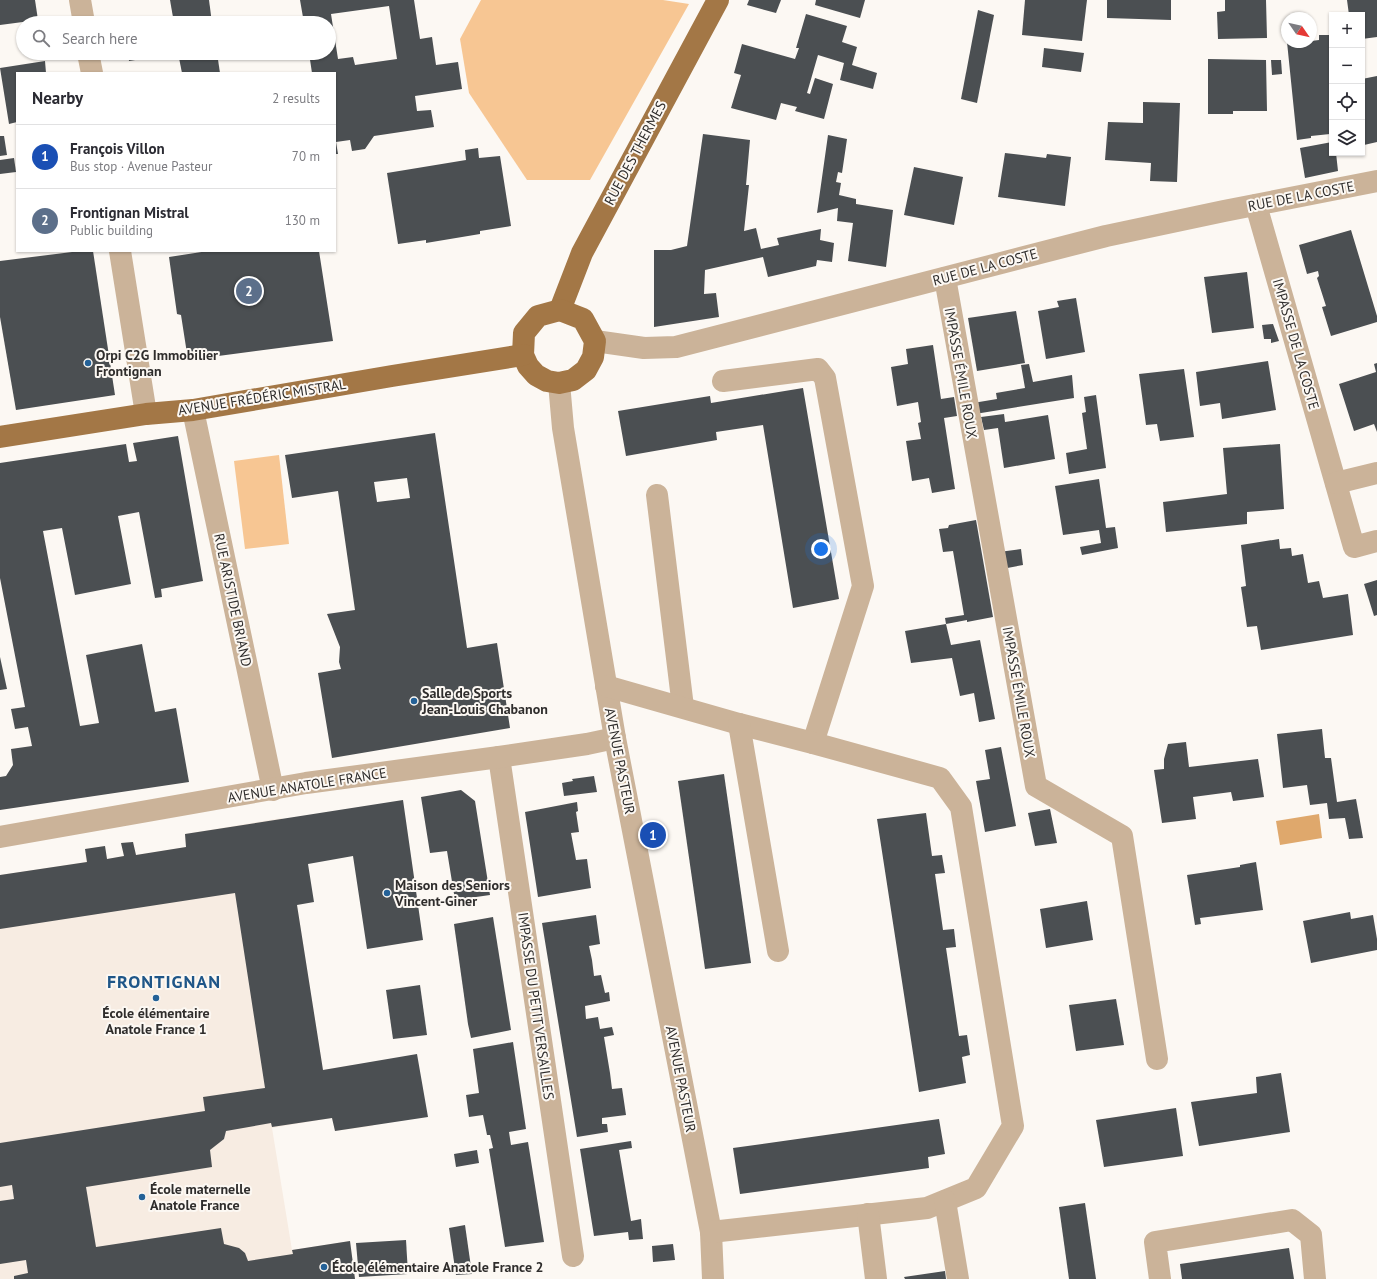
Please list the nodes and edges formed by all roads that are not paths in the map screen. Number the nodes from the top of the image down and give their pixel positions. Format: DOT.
graph roads {
  1 [pos="80,0"];
  2 [pos="718,0"];
  3 [pos="83,16"];
  4 [pos="89,60"];
  5 [pos="92,72"];
  6 [pos="1377,181"];
  7 [pos="1256,205"];
  8 [pos="120,252"];
  9 [pos="945,278"];
  10 [pos="560,310"];
  11 [pos="594,341"];
  12 [pos="523,355"];
  13 [pos="723,381"];
  14 [pos="559,383"];
  15 [pos="193,410"];
  16 [pos="146,414"];
  17 [pos="0,437"];
  18 [pos="1377,473"];
  19 [pos="1336,483"];
  20 [pos="657,496"];
  21 [pos="1377,541"];
  22 [pos="606,686"];
  23 [pos="683,707"];
  24 [pos="740,724"];
  25 [pos="615,738"];
  26 [pos="813,743"];
  27 [pos="499,757"];
  28 [pos="273,790"];
  29 [pos="0,837"];
  30 [pos="778,951"];
  31 [pos="1157,1059"];
  32 [pos="945,1200"];
  33 [pos="868,1214"];
  34 [pos="711,1232"];
  35 [pos="573,1256"];
  36 [pos="713,1279"];
  37 [pos="876,1279"];
  38 [pos="958,1279"];
  39 [pos="1160,1279"];
  40 [pos="1315,1279"];
  1 -- 3 [label="street"];
  2 -- 10 [label="main road, RUE DES THERMES"];
  4 -- 5 [label="street"];
  6 -- 7 [label="street, RUE DE LA COSTE"];
  7 -- 9 [label="street, RUE DE LA COSTE"];
  7 -- 19 [label="street, IMPASSE DE LA COSTE"];
  8 -- 16 [label="street"];
  9 -- 11 [label="street, RUE DE LA COSTE"];
  9 -- 31 [label="street, IMPASSE ÉMILE ROUX"];
  10 -- 11 [label="main road"];
  10 -- 12 [label="main road"];
  11 -- 14 [label="main road"];
  12 -- 14 [label="main road"];
  12 -- 15 [label="main road, AVENUE FRÉDÉRIC MISTRAL"];
  13 -- 26 [label="street"];
  14 -- 22 [label="street, AVENUE PASTEUR"];
  15 -- 16 [label="main road, AVENUE FRÉDÉRIC MISTRAL"];
  15 -- 28 [label="street, RUE ARISTIDE BRIAND"];
  16 -- 17 [label="main road, AVENUE FRÉDÉRIC MISTRAL"];
  18 -- 19 [label="street"];
  19 -- 21 [label="street, IMPASSE DE LA COSTE"];
  20 -- 23 [label="street"];
  22 -- 23 [label="street"];
  22 -- 25 [label="street, AVENUE PASTEUR"];
  23 -- 24 [label="street"];
  24 -- 26 [label="street"];
  24 -- 30 [label="street"];
  25 -- 27 [label="street, AVENUE ANATOLE FRANCE"];
  25 -- 34 [label="street, AVENUE PASTEUR"];
  26 -- 32 [label="street"];
  27 -- 28 [label="street, AVENUE ANATOLE FRANCE"];
  27 -- 35 [label="street, IMPASSE DU PETIT VERSAILLES"];
  28 -- 29 [label="street, AVENUE ANATOLE FRANCE"];
  32 -- 33 [label="street"];
  32 -- 38 [label="street"];
  33 -- 34 [label="street"];
  33 -- 37 [label="street"];
  34 -- 36 [label="street, AVENUE PASTEUR"];
  39 -- 40 [label="street"];
}
